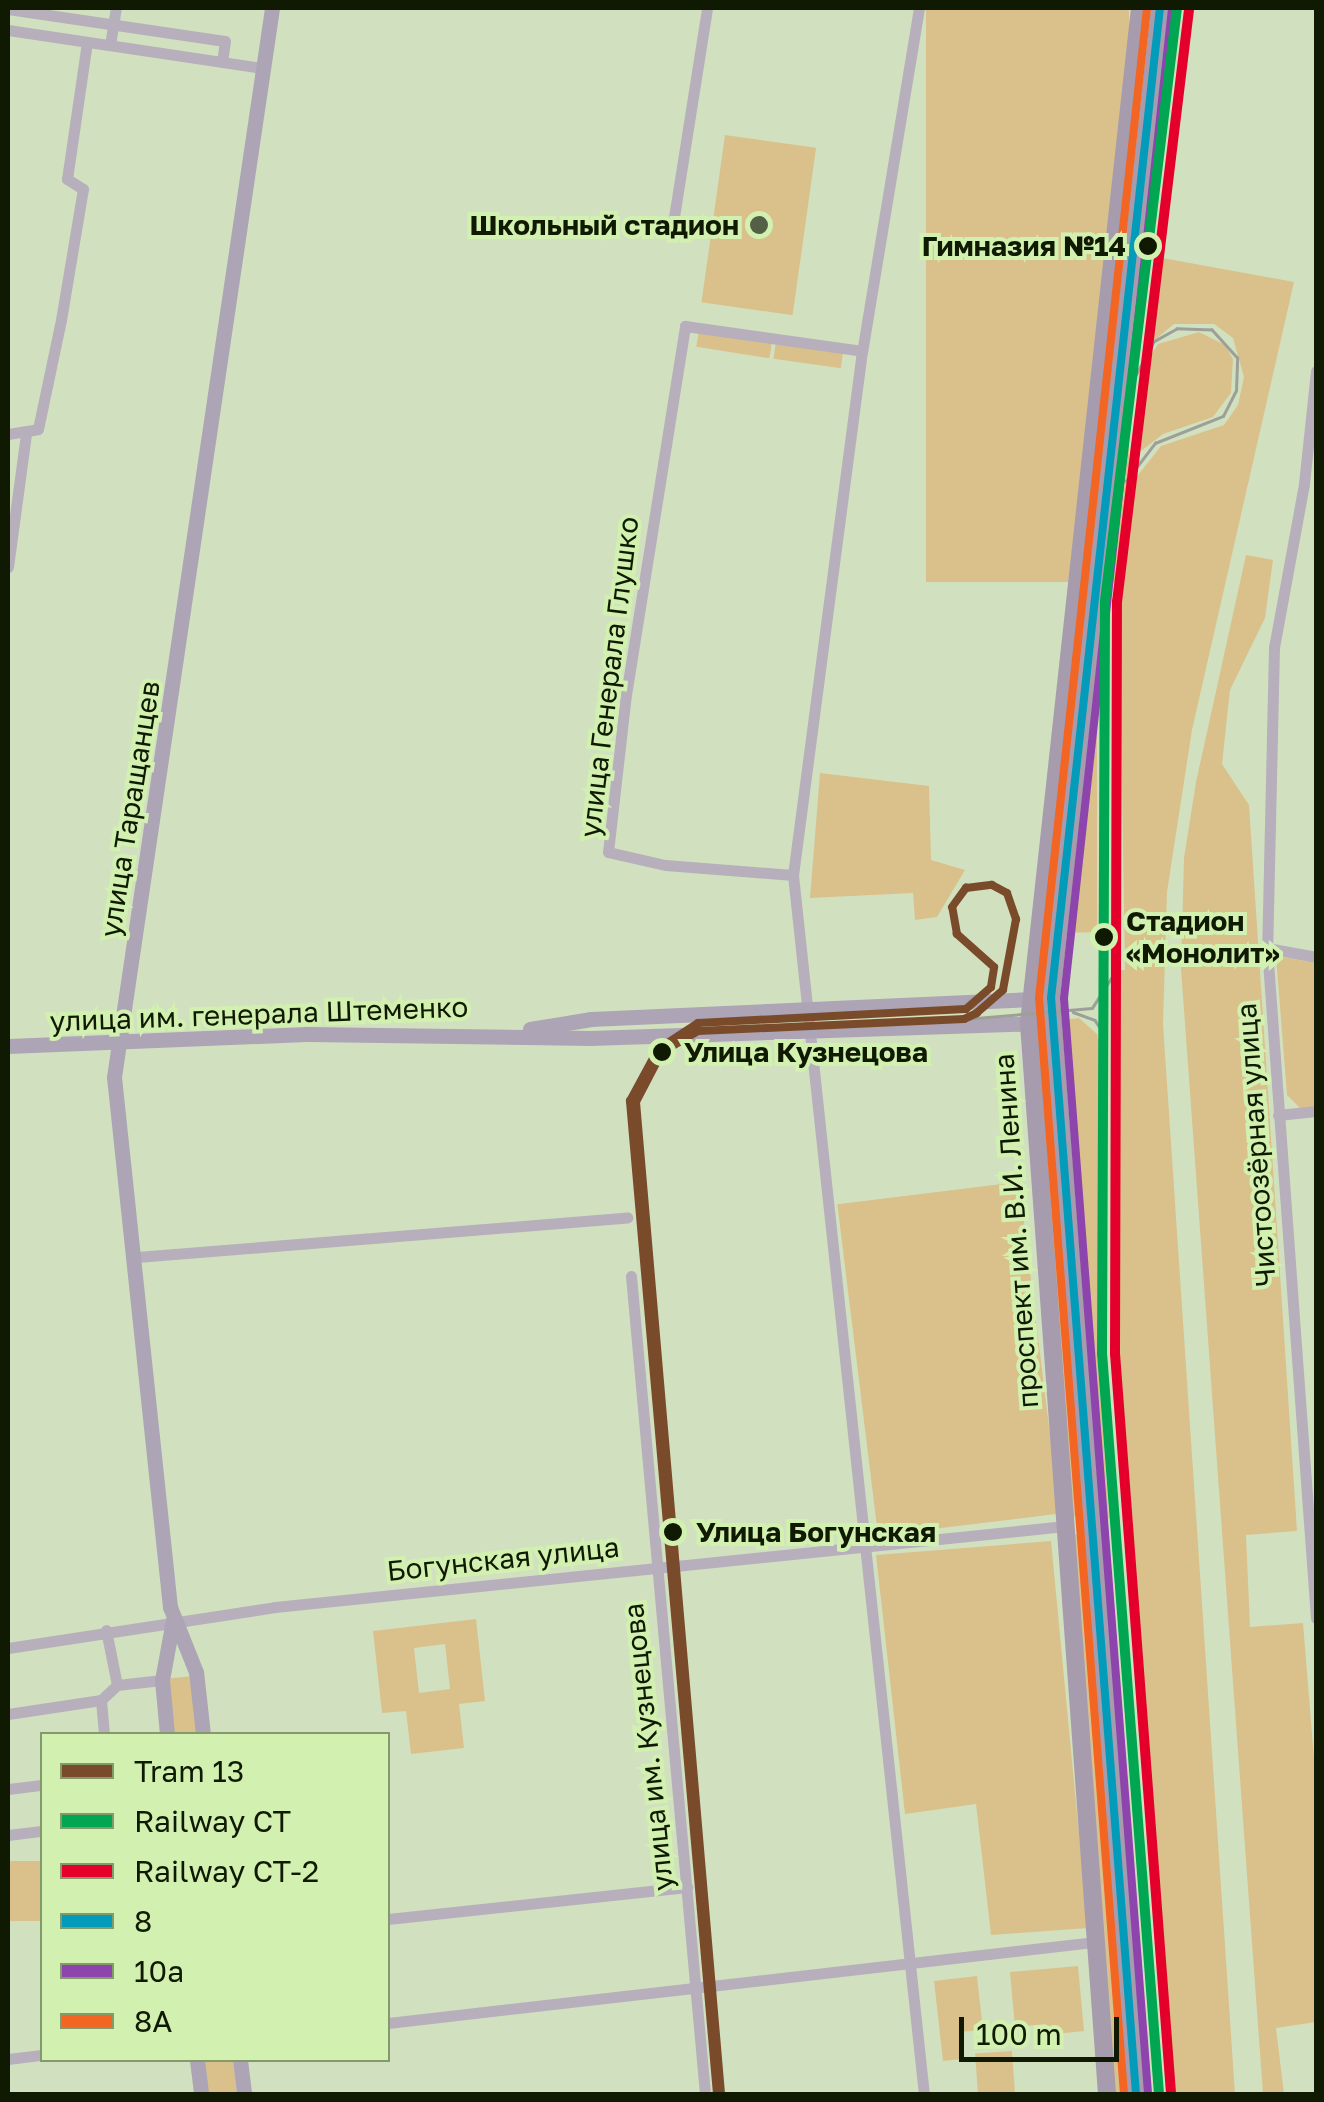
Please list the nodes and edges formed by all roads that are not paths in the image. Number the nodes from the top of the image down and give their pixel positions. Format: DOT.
graph roads {
  1 [pos="116,8"];
  2 [pos="272,8"];
  3 [pos="708,8"];
  4 [pos="919,8"];
  5 [pos="1140,8"];
  6 [pos="1160,8"];
  7 [pos="8,9"];
  8 [pos="113,26"];
  9 [pos="8,30"];
  10 [pos="87,42"];
  11 [pos="110,46"];
  12 [pos="222,62"];
  13 [pos="262,68"];
  14 [pos="674,217"];
  15 [pos="862,351"];
  16 [pos="1316,371"];
  17 [pos="32,432"];
  18 [pos="8,434"];
  19 [pos="1310,485"];
  20 [pos="8,567"];
  21 [pos="793,875"];
  22 [pos="1267,948"];
  23 [pos="1316,957"];
  24 [pos="1041,999"];
  25 [pos="806,1011"];
  26 [pos="1052,1023"];
  27 [pos="1029,1024"];
  28 [pos="808,1030"];
  29 [pos="511,1032"];
  30 [pos="120,1044"];
  31 [pos="8,1046"];
  32 [pos="1316,1111"];
  33 [pos="1278,1115"];
  34 [pos="627,1218"];
  35 [pos="136,1257"];
  36 [pos="631,1276"];
  37 [pos="1311,1463"];
  38 [pos="1090,1522"];
  39 [pos="1065,1526"];
  40 [pos="862,1545"];
  41 [pos="654,1568"];
  42 [pos="1316,1618"];
  43 [pos="173,1620"];
  44 [pos="106,1630"];
  45 [pos="8,1648"];
  46 [pos="162,1680"];
  47 [pos="117,1685"];
  48 [pos="100,1700"];
  49 [pos="8,1714"];
  50 [pos="104,1732"];
  51 [pos="166,1732"];
  52 [pos="203,1732"];
  53 [pos="40,1785"];
  54 [pos="8,1789"];
  55 [pos="40,1831"];
  56 [pos="8,1835"];
  57 [pos="687,1888"];
  58 [pos="390,1919"];
  59 [pos="1094,1942"];
  60 [pos="910,1962"];
  61 [pos="696,1989"];
  62 [pos="390,2023"];
  63 [pos="40,2055"];
  64 [pos="8,2059"];
  65 [pos="197,2062"];
  66 [pos="240,2062"];
  67 [pos="200,2094"];
  68 [pos="244,2094"];
  69 [pos="705,2094"];
  70 [pos="924,2094"];
  71 [pos="1107,2094"];
  72 [pos="1136,2094"];
  1 -- 8 [label="street"];
  2 -- 13 [label="street, улица Таращанцев"];
  3 -- 14 [label="street"];
  4 -- 15 [label="street"];
  5 -- 24 [label="main road, проспект им. В.И. Ленина"];
  6 -- 24 [label="main road, проспект им. В.И. Ленина"];
  7 -- 8 [label="street"];
  8 -- 11 [label="street"];
  8 -- 12 [label="street"];
  9 -- 10 [label="street"];
  10 -- 11 [label="street"];
  10 -- 17 [label="street"];
  11 -- 12 [label="street"];
  12 -- 13 [label="street"];
  13 -- 30 [label="street, улица Таращанцев"];
  15 -- 21 [label="street"];
  15 -- 21 [label="street, улица Генерала Глушко"];
  16 -- 19 [label="street, Чистоозёрная улица"];
  17 -- 18 [label="street"];
  17 -- 20 [label="street"];
  19 -- 22 [label="street, Чистоозёрная улица"];
  21 -- 25 [label="street"];
  22 -- 23 [label="street"];
  22 -- 33 [label="street, Чистоозёрная улица"];
  24 -- 25 [label="street, улица им. генерала Штеменко"];
  24 -- 26 [label="main road, проспект им. В.И. Ленина"];
  24 -- 27 [label="main road, проспект им. В.И. Ленина"];
  25 -- 28 [label="street"];
  25 -- 29 [label="street, улица им. генерала Штеменко"];
  26 -- 27 [label="street, улица им. генерала Штеменко"];
  26 -- 38 [label="main road, проспект им. В.И. Ленина"];
  27 -- 28 [label="street, улица им. генерала Штеменко"];
  27 -- 39 [label="main road, проспект им. В.И. Ленина"];
  28 -- 29 [label="street, улица им. генерала Штеменко"];
  28 -- 40 [label="street"];
  29 -- 30 [label="street, улица им. генерала Штеменко"];
  30 -- 31 [label="street, улица им. генерала Штеменко"];
  30 -- 35 [label="street, улица Таращанцев"];
  32 -- 33 [label="street"];
  33 -- 37 [label="street, Чистоозёрная улица"];
  34 -- 35 [label="street"];
  35 -- 43 [label="street, улица Таращанцев"];
  36 -- 41 [label="street, улица им. Кузнецова"];
  37 -- 42 [label="street, Чистоозёрная улица"];
  38 -- 39 [label="main road"];
  38 -- 72 [label="main road, проспект им. В.И. Ленина"];
  39 -- 40 [label="street, Богунская улица"];
  39 -- 59 [label="main road, проспект им. В.И. Ленина"];
  40 -- 41 [label="street, Богунская улица"];
  40 -- 60 [label="street"];
  41 -- 43 [label="street, Богунская улица"];
  41 -- 57 [label="street, улица им. Кузнецова"];
  43 -- 44 [label="street, Богунская улица"];
  43 -- 46 [label="street, улица Таращанцев"];
  43 -- 52 [label="street, улица Таращанцев"];
  44 -- 45 [label="street, Богунская улица"];
  44 -- 47 [label="street"];
  46 -- 47 [label="street"];
  46 -- 51 [label="street, улица Таращанцев"];
  47 -- 48 [label="street"];
  48 -- 49 [label="street"];
  48 -- 50 [label="street"];
  53 -- 54 [label="street"];
  55 -- 56 [label="street"];
  57 -- 58 [label="street"];
  57 -- 61 [label="street, улица им. Кузнецова"];
  59 -- 60 [label="street"];
  59 -- 71 [label="main road, проспект им. В.И. Ленина"];
  60 -- 61 [label="street"];
  60 -- 70 [label="street"];
  61 -- 62 [label="street"];
  61 -- 69 [label="street, улица им. Кузнецова"];
  63 -- 64 [label="street"];
  65 -- 67 [label="street"];
  66 -- 68 [label="street"];
}
